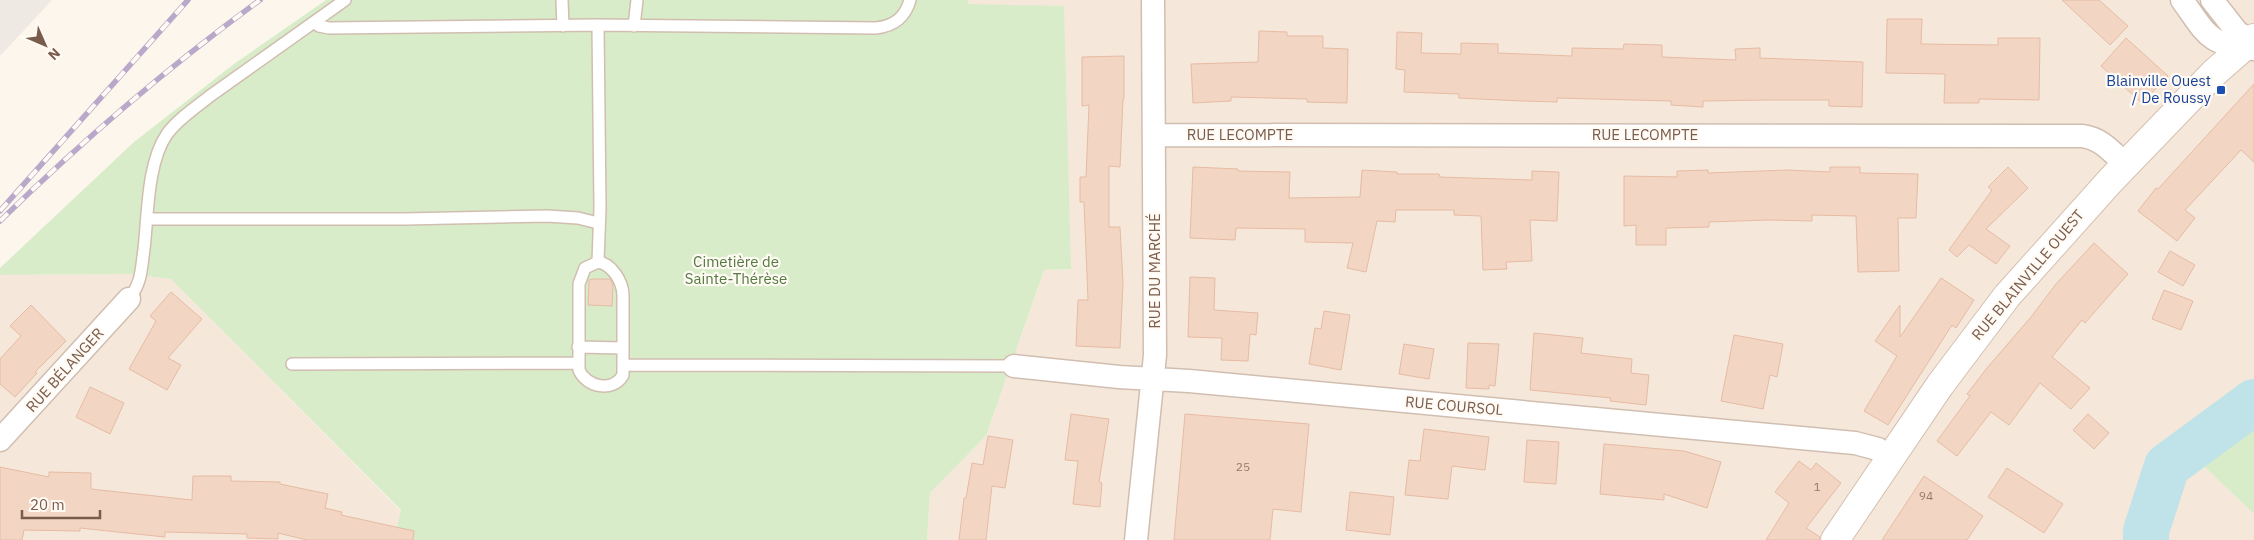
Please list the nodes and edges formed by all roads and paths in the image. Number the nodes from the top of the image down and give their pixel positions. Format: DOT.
graph roads {
  1 [pos="346,0"];
  2 [pos="562,0"];
  3 [pos="636,0"];
  4 [pos="910,0"];
  5 [pos="1153,0"];
  6 [pos="2182,0"];
  7 [pos="2212,0"];
  8 [pos="314,22"];
  9 [pos="598,25"];
  10 [pos="563,26"];
  11 [pos="634,26"];
  12 [pos="2251,43"];
  13 [pos="1155,135"];
  14 [pos="2126,164"];
  15 [pos="147,219"];
  16 [pos="598,223"];
  17 [pos="598,262"];
  18 [pos="129,299"];
  19 [pos="578,347"];
  20 [pos="623,348"];
  21 [pos="292,364"];
  22 [pos="579,364"];
  23 [pos="623,365"];
  24 [pos="1014,366"];
  25 [pos="1153,378"];
  26 [pos="0,440"];
  27 [pos="1891,457"];
  28 [pos="1136,540"];
  29 [pos="1835,540"];
  1 -- 8 [label="lane"];
  2 -- 10 [label="lane"];
  3 -- 11 [label="lane"];
  4 -- 11 [label="lane"];
  5 -- 13 [label="street, RUE DU MARCHÉ"];
  6 -- 12 [label="street"];
  7 -- 12 [label="street"];
  8 -- 10 [label="lane"];
  8 -- 15 [label="lane"];
  9 -- 10 [label="lane"];
  9 -- 11 [label="lane"];
  9 -- 16 [label="lane"];
  12 -- 14 [label="street, RUE BLAINVILLE OUEST"];
  13 -- 14 [label="street, RUE LECOMPTE"];
  13 -- 25 [label="street, RUE DU MARCHÉ"];
  14 -- 27 [label="street, RUE BLAINVILLE OUEST"];
  15 -- 16 [label="lane"];
  15 -- 18 [label="lane"];
  16 -- 17 [label="lane"];
  17 -- 19 [label="lane"];
  17 -- 20 [label="lane"];
  18 -- 26 [label="street, RUE BÉLANGER"];
  19 -- 20 [label="lane"];
  19 -- 22 [label="lane"];
  20 -- 23 [label="lane"];
  21 -- 22 [label="lane"];
  22 -- 23 [label="lane"];
  23 -- 24 [label="lane"];
  24 -- 25 [label="street, RUE COURSOL"];
  25 -- 27 [label="street, RUE COURSOL"];
  25 -- 28 [label="street, RUE DU MARCHÉ"];
  27 -- 29 [label="street, RUE BLAINVILLE OUEST"];
}
